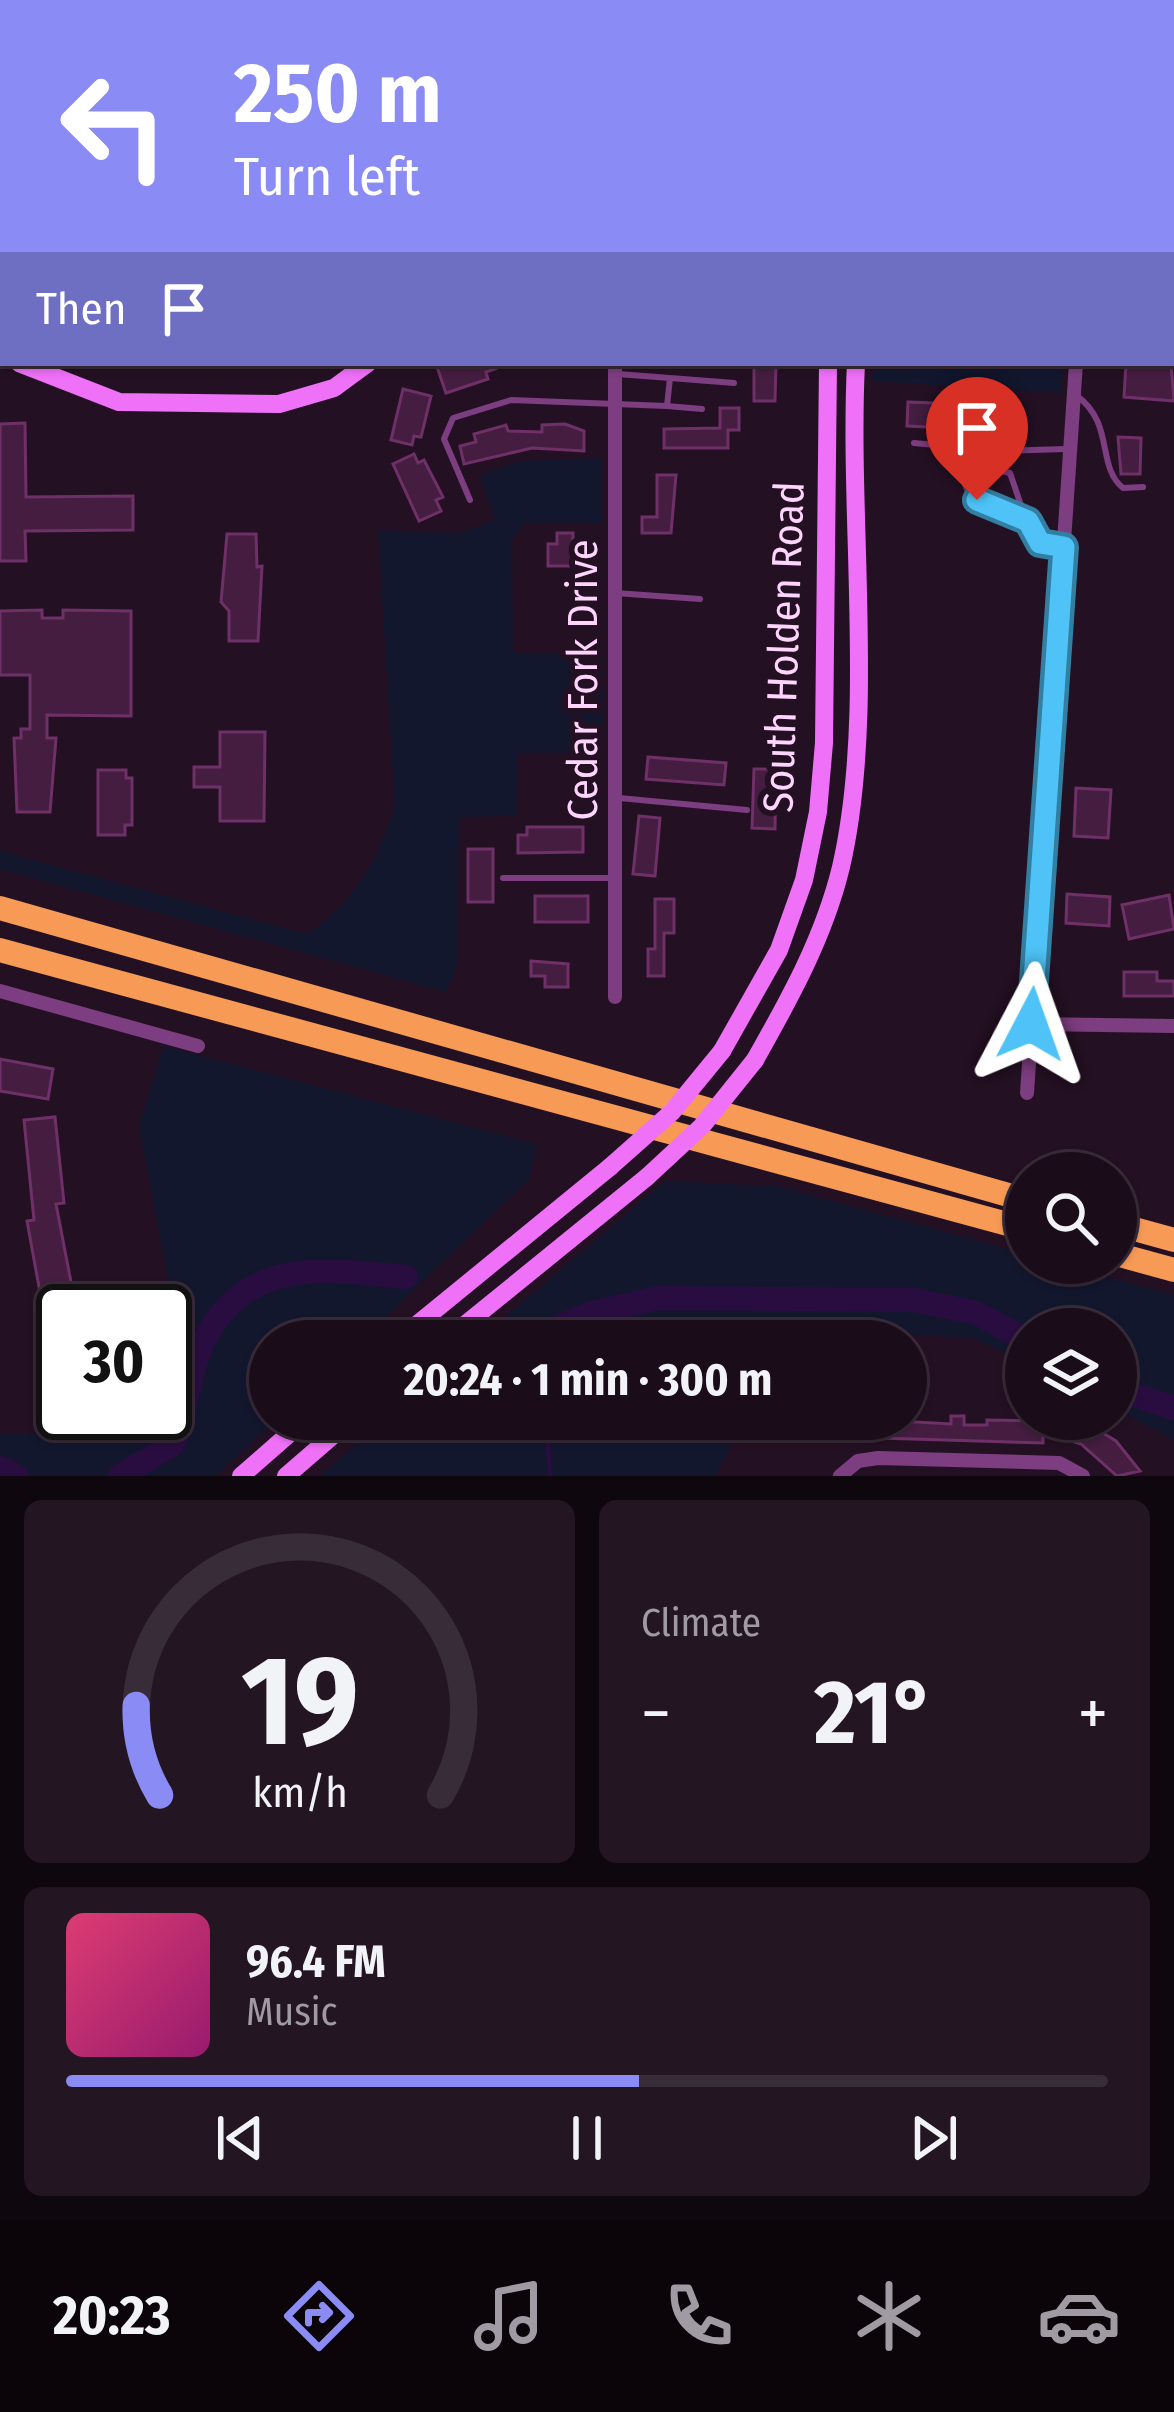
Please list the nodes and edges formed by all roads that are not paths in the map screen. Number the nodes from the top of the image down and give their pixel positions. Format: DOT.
graph roads {
  1 [pos="27,366"];
  2 [pos="364,366"];
  3 [pos="827,366"];
  4 [pos="856,366"];
  5 [pos="1076,366"];
  6 [pos="615,368"];
  7 [pos="670,378"];
  8 [pos="734,383"];
  9 [pos="1074,394"];
  10 [pos="615,401"];
  11 [pos="667,406"];
  12 [pos="702,409"];
  13 [pos="914,443"];
  14 [pos="1070,449"];
  15 [pos="1143,487"];
  16 [pos="470,500"];
  17 [pos="1026,520"];
  18 [pos="1064,547"];
  19 [pos="615,592"];
  20 [pos="700,599"];
  21 [pos="615,798"];
  22 [pos="747,810"];
  23 [pos="503,878"];
  24 [pos="615,878"];
  25 [pos="0,906"];
  26 [pos="4,951"];
  27 [pos="0,991"];
  28 [pos="615,997"];
  29 [pos="1031,1024"];
  30 [pos="1174,1026"];
  31 [pos="198,1046"];
  32 [pos="1027,1093"];
  33 [pos="1005,1194"];
  34 [pos="1005,1222"];
  35 [pos="1137,1230"];
  36 [pos="1174,1240"];
  37 [pos="1137,1260"];
  38 [pos="1174,1270"];
  39 [pos="423,1320"];
  40 [pos="471,1320"];
  41 [pos="281,1440"];
  42 [pos="328,1440"];
  43 [pos="842,1474"];
  44 [pos="241,1476"];
  45 [pos="286,1476"];
  46 [pos="1083,1476"];
  1 -- 2 [label="main road"];
  3 -- 39 [label="main road, South Holden Road, bridge"];
  4 -- 40 [label="main road, South Holden Road, bridge"];
  5 -- 9 [label="street"];
  6 -- 7 [label="lane"];
  6 -- 10 [label="street, Cedar Fork Drive"];
  7 -- 8 [label="lane"];
  7 -- 11 [label="lane"];
  9 -- 14 [label="street"];
  9 -- 15 [label="lane"];
  10 -- 11 [label="lane"];
  10 -- 16 [label="lane"];
  10 -- 19 [label="street, Cedar Fork Drive"];
  11 -- 12 [label="lane"];
  13 -- 14 [label="lane"];
  14 -- 18 [label="street"];
  17 -- 17 [label="lane"];
  17 -- 18 [label="lane"];
  18 -- 29 [label="street"];
  19 -- 20 [label="lane"];
  19 -- 21 [label="street, Cedar Fork Drive"];
  21 -- 22 [label="lane"];
  21 -- 24 [label="street, Cedar Fork Drive"];
  23 -- 24 [label="lane"];
  24 -- 28 [label="street, Cedar Fork Drive"];
  25 -- 33 [label="highway"];
  26 -- 34 [label="highway"];
  27 -- 31 [label="street"];
  29 -- 30 [label="street"];
  29 -- 32 [label="street"];
  35 -- 36 [label="highway"];
  37 -- 38 [label="highway"];
  41 -- 44 [label="main road"];
  42 -- 45 [label="main road"];
  43 -- 46 [label="street"];
}
